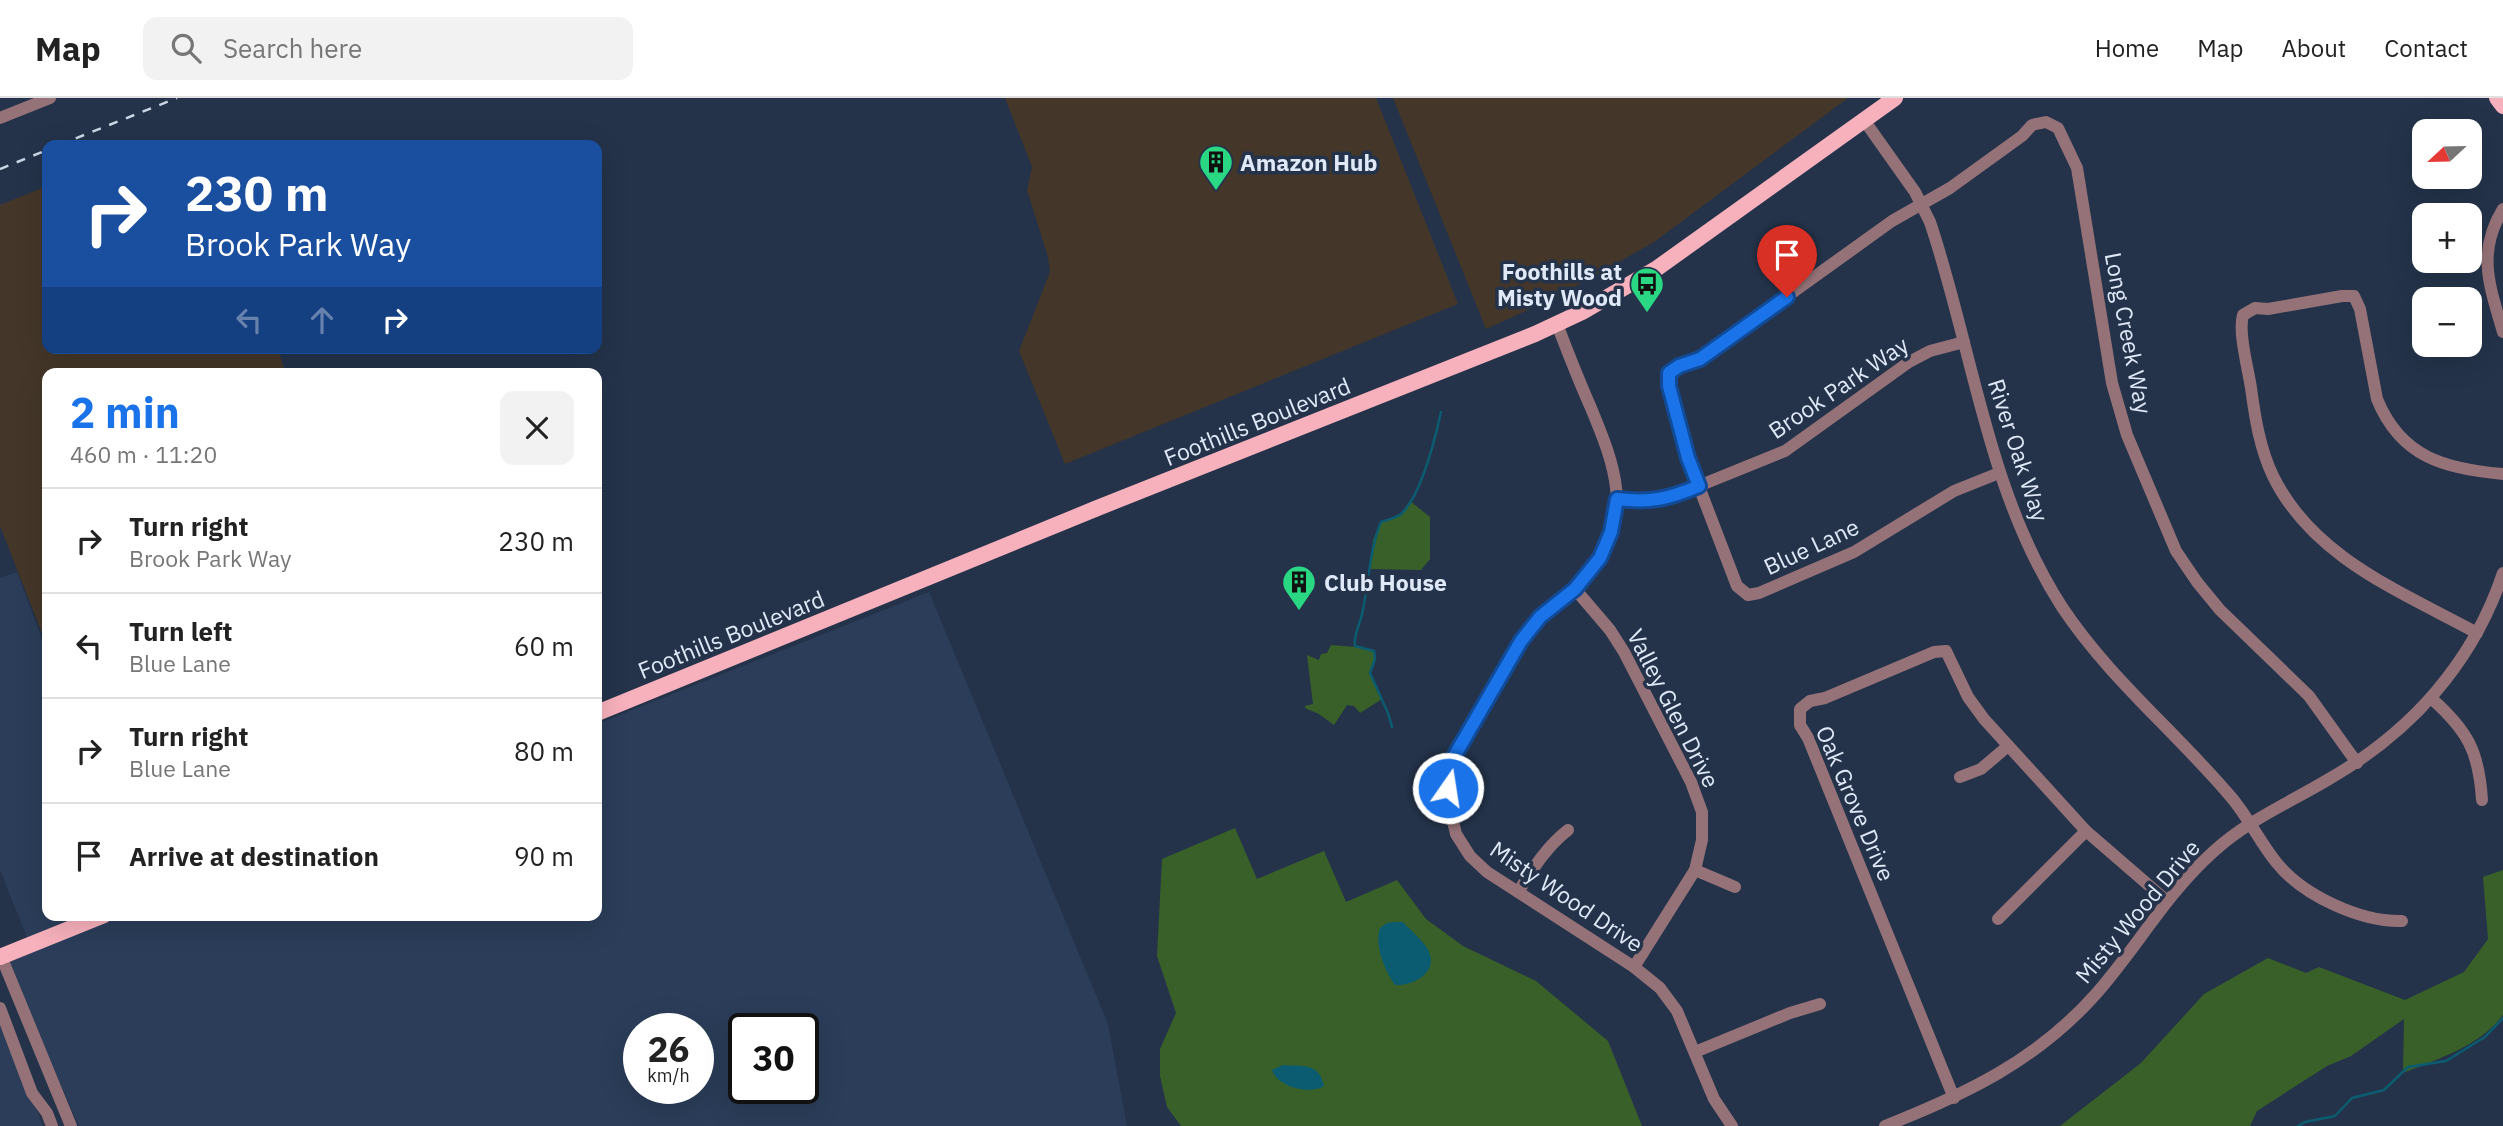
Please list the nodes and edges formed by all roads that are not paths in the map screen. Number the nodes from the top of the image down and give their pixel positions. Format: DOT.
graph roads {
  1 [pos="50,98"];
  2 [pos="1895,98"];
  3 [pos="2497,98"];
  4 [pos="2503,106"];
  5 [pos="0,118"];
  6 [pos="1864,120"];
  7 [pos="1922,203"];
  8 [pos="2503,209"];
  9 [pos="1557,324"];
  10 [pos="2503,332"];
  11 [pos="1964,342"];
  12 [pos="2000,473"];
  13 [pos="2503,474"];
  14 [pos="1699,486"];
  15 [pos="1617,499"];
  16 [pos="2503,573"];
  17 [pos="1575,589"];
  18 [pos="2477,633"];
  19 [pos="2432,699"];
  20 [pos="602,711"];
  21 [pos="2008,746"];
  22 [pos="2357,763"];
  23 [pos="1960,777"];
  24 [pos="2482,800"];
  25 [pos="2249,823"];
  26 [pos="1568,830"];
  27 [pos="2086,831"];
  28 [pos="1695,870"];
  29 [pos="1735,887"];
  30 [pos="1518,892"];
  31 [pos="2167,901"];
  32 [pos="1998,919"];
  33 [pos="89,921"];
  34 [pos="2402,921"];
  35 [pos="0,956"];
  36 [pos="1634,967"];
  37 [pos="1820,1004"];
  38 [pos="0,1008"];
  39 [pos="1695,1052"];
  40 [pos="1954,1098"];
  41 [pos="52,1126"];
  42 [pos="72,1126"];
  43 [pos="1732,1126"];
  44 [pos="1885,1126"];
  1 -- 5 [label="street"];
  2 -- 6 [label="main road, Foothills Boulevard"];
  3 -- 4 [label="main road"];
  6 -- 7 [label="street, River Oak Way"];
  6 -- 9 [label="main road, Foothills Boulevard"];
  7 -- 11 [label="street, River Oak Way"];
  7 -- 14 [label="street, Blue Lane"];
  7 -- 22 [label="street, Long Creek Way"];
  8 -- 10 [label="street"];
  9 -- 15 [label="street, Misty Wood Drive"];
  9 -- 20 [label="main road, Foothills Boulevard"];
  11 -- 12 [label="street, River Oak Way"];
  11 -- 14 [label="street, Brook Park Way"];
  12 -- 14 [label="street, Blue Lane"];
  12 -- 25 [label="street, River Oak Way"];
  13 -- 18 [label="street"];
  14 -- 15 [label="street, Brook Park Way"];
  15 -- 17 [label="street, Misty Wood Drive"];
  16 -- 18 [label="street, Misty Wood Drive"];
  17 -- 28 [label="street, Valley Glen Drive"];
  17 -- 30 [label="street, Misty Wood Drive"];
  18 -- 19 [label="street, Misty Wood Drive"];
  19 -- 22 [label="street, Misty Wood Drive"];
  19 -- 24 [label="street"];
  21 -- 23 [label="street"];
  21 -- 27 [label="street, Oak Grove Drive"];
  21 -- 40 [label="street, Oak Grove Drive"];
  22 -- 25 [label="street, Misty Wood Drive"];
  25 -- 31 [label="street, Misty Wood Drive"];
  25 -- 34 [label="street, River Oak Way"];
  26 -- 30 [label="street"];
  27 -- 31 [label="street, Oak Grove Drive"];
  27 -- 32 [label="street"];
  28 -- 29 [label="street"];
  28 -- 36 [label="street, Valley Glen Drive"];
  30 -- 36 [label="street, Misty Wood Drive"];
  31 -- 40 [label="street, Misty Wood Drive"];
  33 -- 35 [label="main road"];
  35 -- 42 [label="street"];
  36 -- 39 [label="street, Misty Wood Drive"];
  37 -- 39 [label="street"];
  38 -- 41 [label="street"];
  39 -- 43 [label="street, Misty Wood Drive"];
  40 -- 44 [label="street, Misty Wood Drive"];
}
